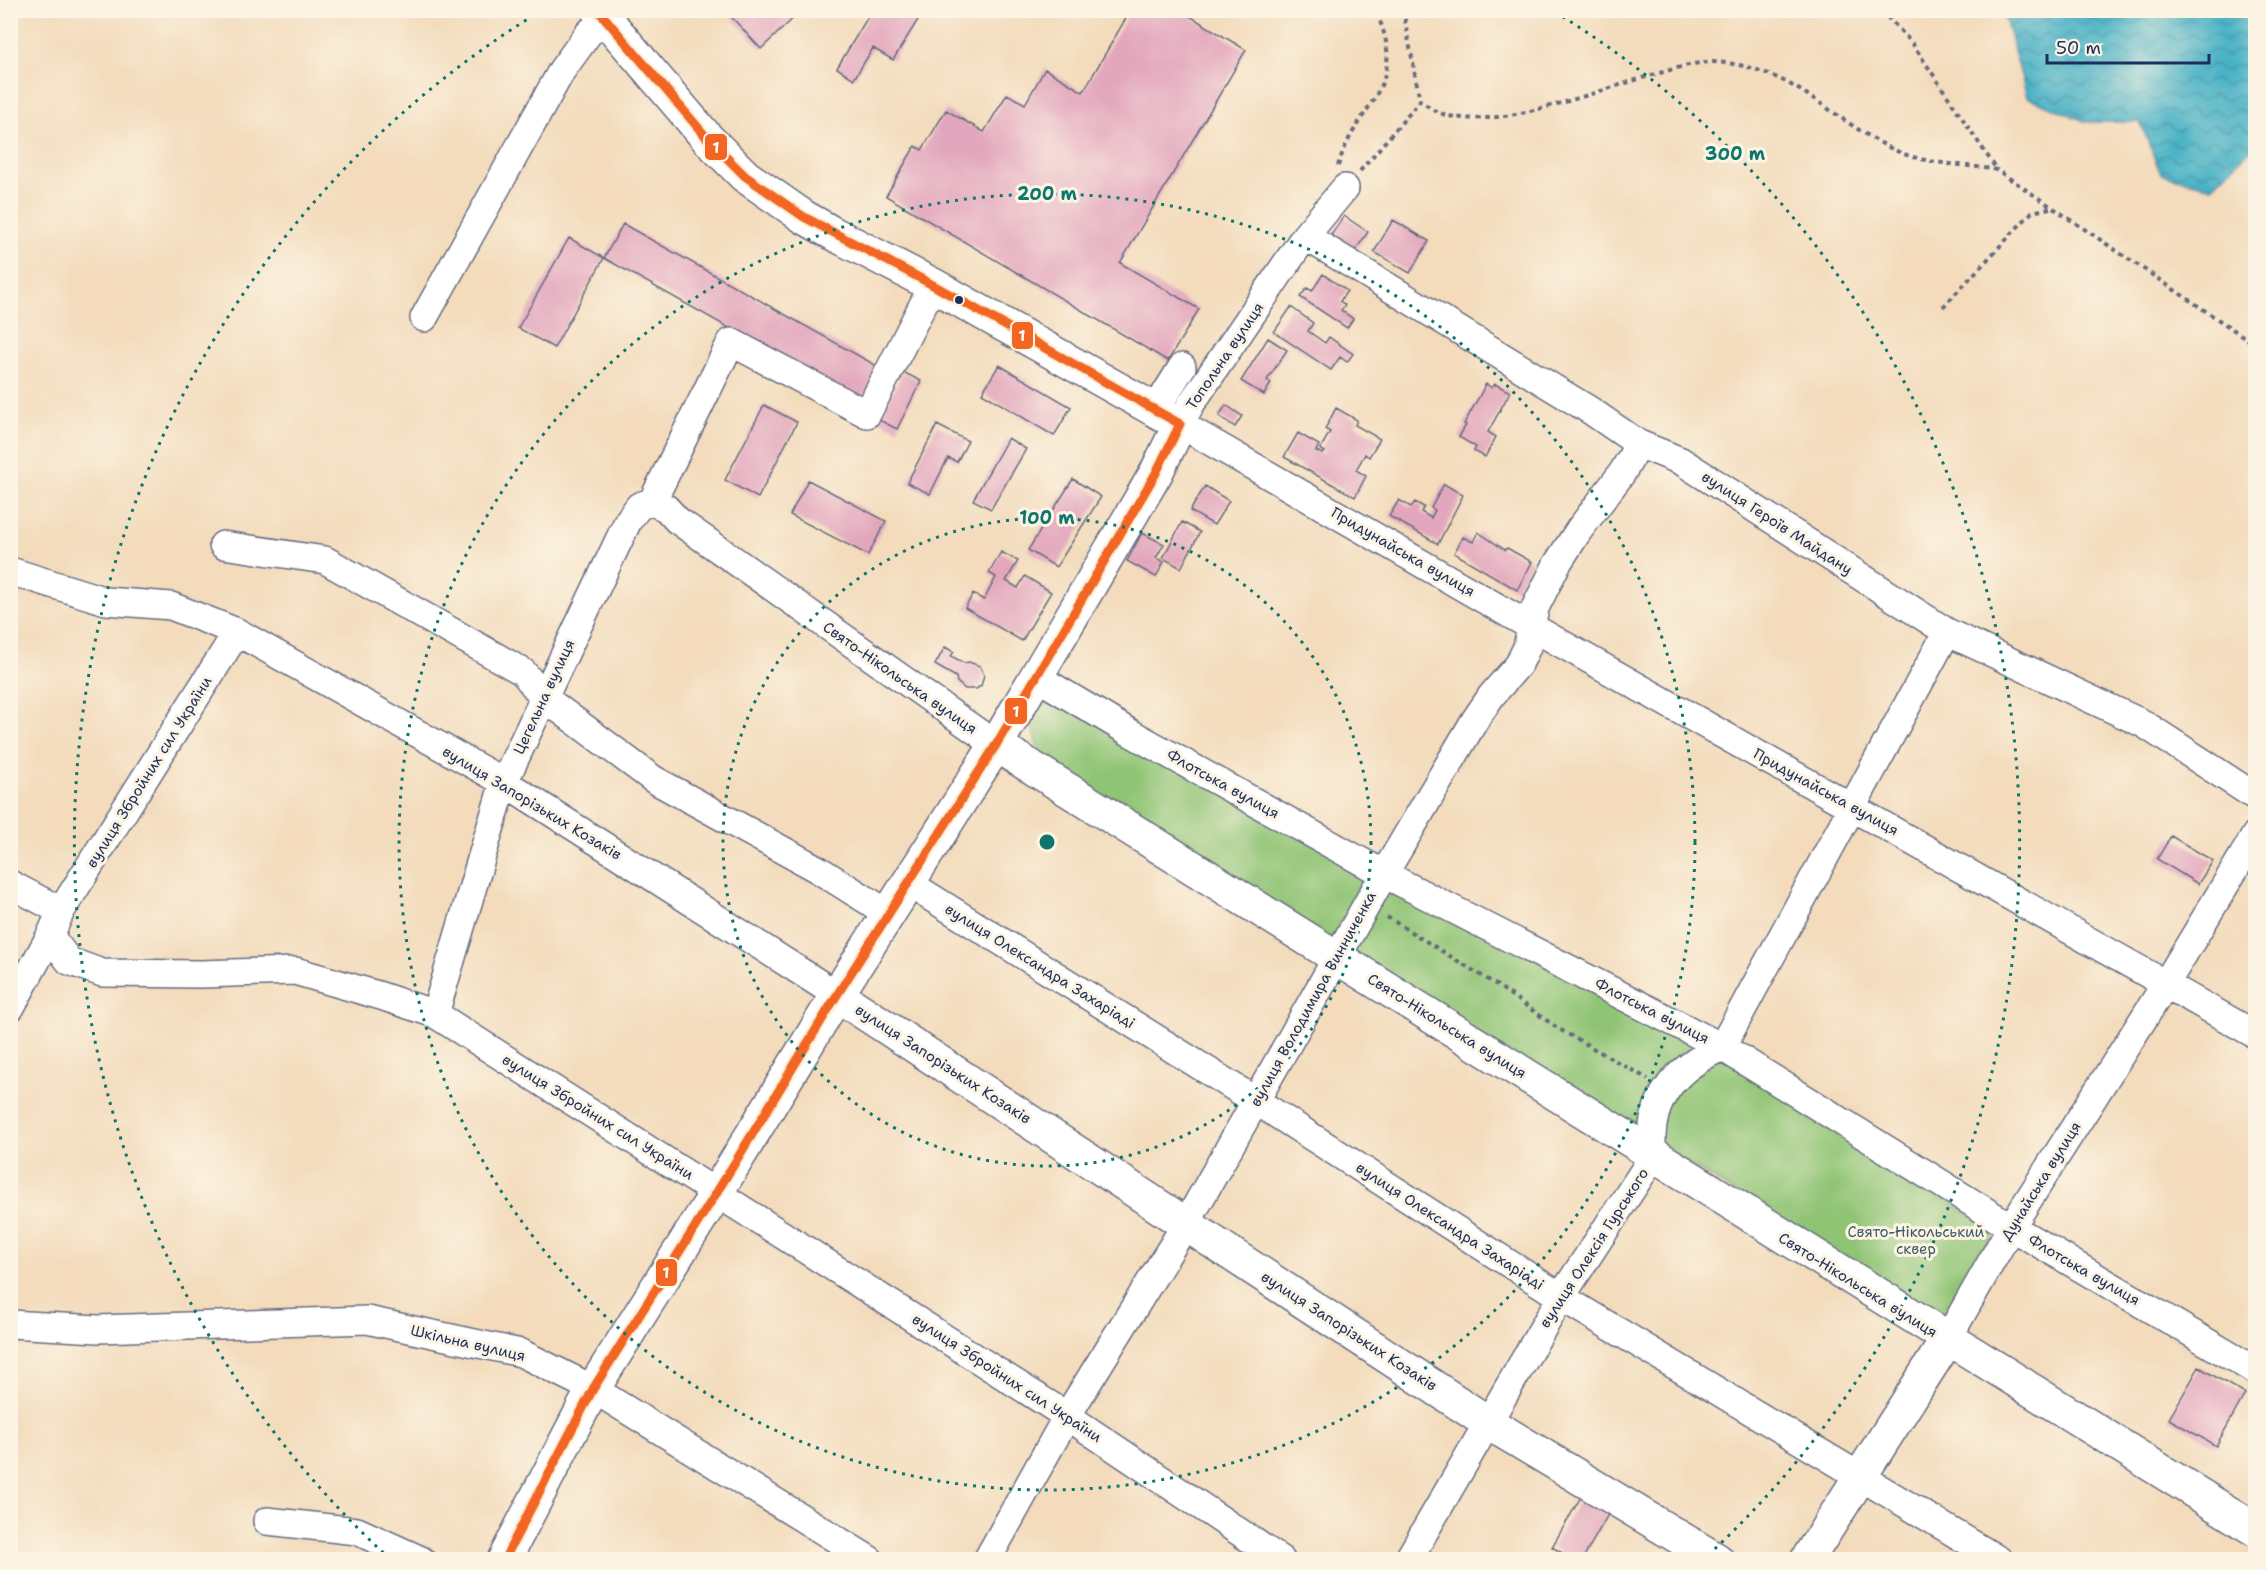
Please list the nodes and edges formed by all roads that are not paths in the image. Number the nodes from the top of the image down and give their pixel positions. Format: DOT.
graph roads {
  1 [pos="601,14"];
  2 [pos="1339,196"];
  3 [pos="1305,236"];
  4 [pos="933,285"];
  5 [pos="424,318"];
  6 [pos="1182,367"];
  7 [pos="1168,417"];
  8 [pos="1639,444"];
  9 [pos="652,502"];
  10 [pos="223,545"];
  11 [pos="10,571"];
  12 [pos="1530,626"];
  13 [pos="237,632"];
  14 [pos="1947,632"];
  15 [pos="1035,676"];
  16 [pos="543,697"];
  17 [pos="996,746"];
  18 [pos="504,782"];
  19 [pos="2256,798"];
  20 [pos="1851,806"];
  21 [pos="2256,834"];
  22 [pos="1384,874"];
  23 [pos="908,883"];
  24 [pos="10,884"];
  25 [pos="61,911"];
  26 [pos="889,914"];
  27 [pos="50,936"];
  28 [pos="1338,957"];
  29 [pos="2165,985"];
  30 [pos="837,994"];
  31 [pos="11,1007"];
  32 [pos="435,1014"];
  33 [pos="2256,1035"];
  34 [pos="1722,1047"];
  35 [pos="1256,1101"];
  36 [pos="1653,1156"];
  37 [pos="717,1192"];
  38 [pos="1186,1224"];
  39 [pos="2011,1227"];
  40 [pos="1561,1297"];
  41 [pos="10,1324"];
  42 [pos="1947,1340"];
  43 [pos="2256,1371"];
  44 [pos="593,1389"];
  45 [pos="1067,1416"];
  46 [pos="1487,1422"];
  47 [pos="1859,1476"];
  48 [pos="267,1521"];
  49 [pos="2256,1530"];
  50 [pos="421,1560"];
  51 [pos="504,1560"];
  52 [pos="870,1560"];
  53 [pos="987,1560"];
  54 [pos="1281,1560"];
  55 [pos="1407,1560"];
  56 [pos="1717,1560"];
  57 [pos="1807,1560"];
  58 [pos="1998,1560"];
  1 -- 4 [label="main road, Придунайська вулиця"];
  1 -- 5 [label="street"];
  2 -- 3 [label="street, Топольна вулиця"];
  3 -- 7 [label="street, Топольна вулиця"];
  3 -- 8 [label="street, вулиця Героїв Майдану"];
  4 -- 7 [label="main road, Придунайська вулиця"];
  4 -- 9 [label="street"];
  6 -- 7 [label="street"];
  7 -- 12 [label="street, Придунайська вулиця"];
  7 -- 15 [label="main road, Топольна вулиця"];
  8 -- 12 [label="street, вулиця Володимира Винниченка"];
  8 -- 14 [label="street, вулиця Героїв Майдану"];
  9 -- 16 [label="street, Цегельна вулиця"];
  9 -- 17 [label="street, Свято-Нікольська вулиця"];
  10 -- 16 [label="street"];
  11 -- 13 [label="street, вулиця Запорізьких Козаків"];
  12 -- 20 [label="street, Придунайська вулиця"];
  12 -- 22 [label="street, вулиця Володимира Винниченка"];
  13 -- 18 [label="street, вулиця Запорізьких Козаків"];
  13 -- 25 [label="street, вулиця Збройних сил України"];
  14 -- 19 [label="street, вулиця Героїв Майдану"];
  14 -- 20 [label="street"];
  15 -- 17 [label="main road, Топольна вулиця"];
  15 -- 22 [label="street, Флотська вулиця"];
  16 -- 18 [label="street, Цегельна вулиця"];
  16 -- 26 [label="street"];
  17 -- 23 [label="main road, Топольна вулиця"];
  17 -- 28 [label="main road, Свято-Нікольська вулиця"];
  18 -- 30 [label="street, вулиця Запорізьких Козаків"];
  18 -- 32 [label="street, Цегельна вулиця"];
  20 -- 29 [label="street, Придунайська вулиця"];
  20 -- 34 [label="street"];
  21 -- 29 [label="street, Дунайська вулиця"];
  22 -- 28 [label="street, вулиця Володимира Винниченка"];
  22 -- 34 [label="street, Флотська вулиця"];
  23 -- 26 [label="main road, Топольна вулиця"];
  23 -- 35 [label="street, вулиця Олександра Захаріаді"];
  24 -- 25 [label="street"];
  25 -- 27 [label="street, вулиця Збройних сил України"];
  26 -- 30 [label="main road, Топольна вулиця"];
  27 -- 31 [label="street, вулиця Збройних сил України"];
  27 -- 32 [label="street, вулиця Збройних сил України"];
  28 -- 35 [label="street, вулиця Володимира Винниченка"];
  28 -- 36 [label="main road, Свято-Нікольська вулиця"];
  29 -- 33 [label="street, Придунайська вулиця"];
  29 -- 39 [label="street, Дунайська вулиця"];
  30 -- 37 [label="main road, Топольна вулиця"];
  30 -- 38 [label="main road, вулиця Запорізьких Козаків"];
  32 -- 37 [label="street, вулиця Збройних сил України"];
  34 -- 36 [label="street, вулиця Олексія Гурського"];
  34 -- 39 [label="street, Флотська вулиця"];
  35 -- 38 [label="street, вулиця Володимира Винниченка"];
  35 -- 40 [label="street, вулиця Олександра Захаріаді"];
  36 -- 40 [label="street, вулиця Олексія Гурського"];
  36 -- 42 [label="main road, Свято-Нікольська вулиця"];
  37 -- 44 [label="main road, Топольна вулиця"];
  37 -- 45 [label="street, вулиця Збройних сил України"];
  38 -- 45 [label="street, вулиця Володимира Винниченка"];
  38 -- 46 [label="main road, вулиця Запорізьких Козаків"];
  39 -- 42 [label="street, Дунайська вулиця"];
  39 -- 43 [label="street, Флотська вулиця"];
  40 -- 46 [label="street, вулиця Олексія Гурського"];
  40 -- 47 [label="street, вулиця Олександра Захаріаді"];
  41 -- 44 [label="street, Шкільна вулиця"];
  42 -- 47 [label="main road, Дунайська вулиця"];
  42 -- 49 [label="main road, Свято-Нікольська вулиця"];
  44 -- 51 [label="main road, Топольна вулиця"];
  44 -- 52 [label="street, Шкільна вулиця"];
  45 -- 53 [label="street, вулиця Володимира Винниченка"];
  45 -- 54 [label="street, вулиця Збройних сил України"];
  46 -- 55 [label="street, вулиця Олексія Гурського"];
  46 -- 56 [label="main road, вулиця Запорізьких Козаків"];
  47 -- 57 [label="main road, Дунайська вулиця"];
  47 -- 58 [label="street, вулиця Олександра Захаріаді"];
  48 -- 50 [label="street"];
}
